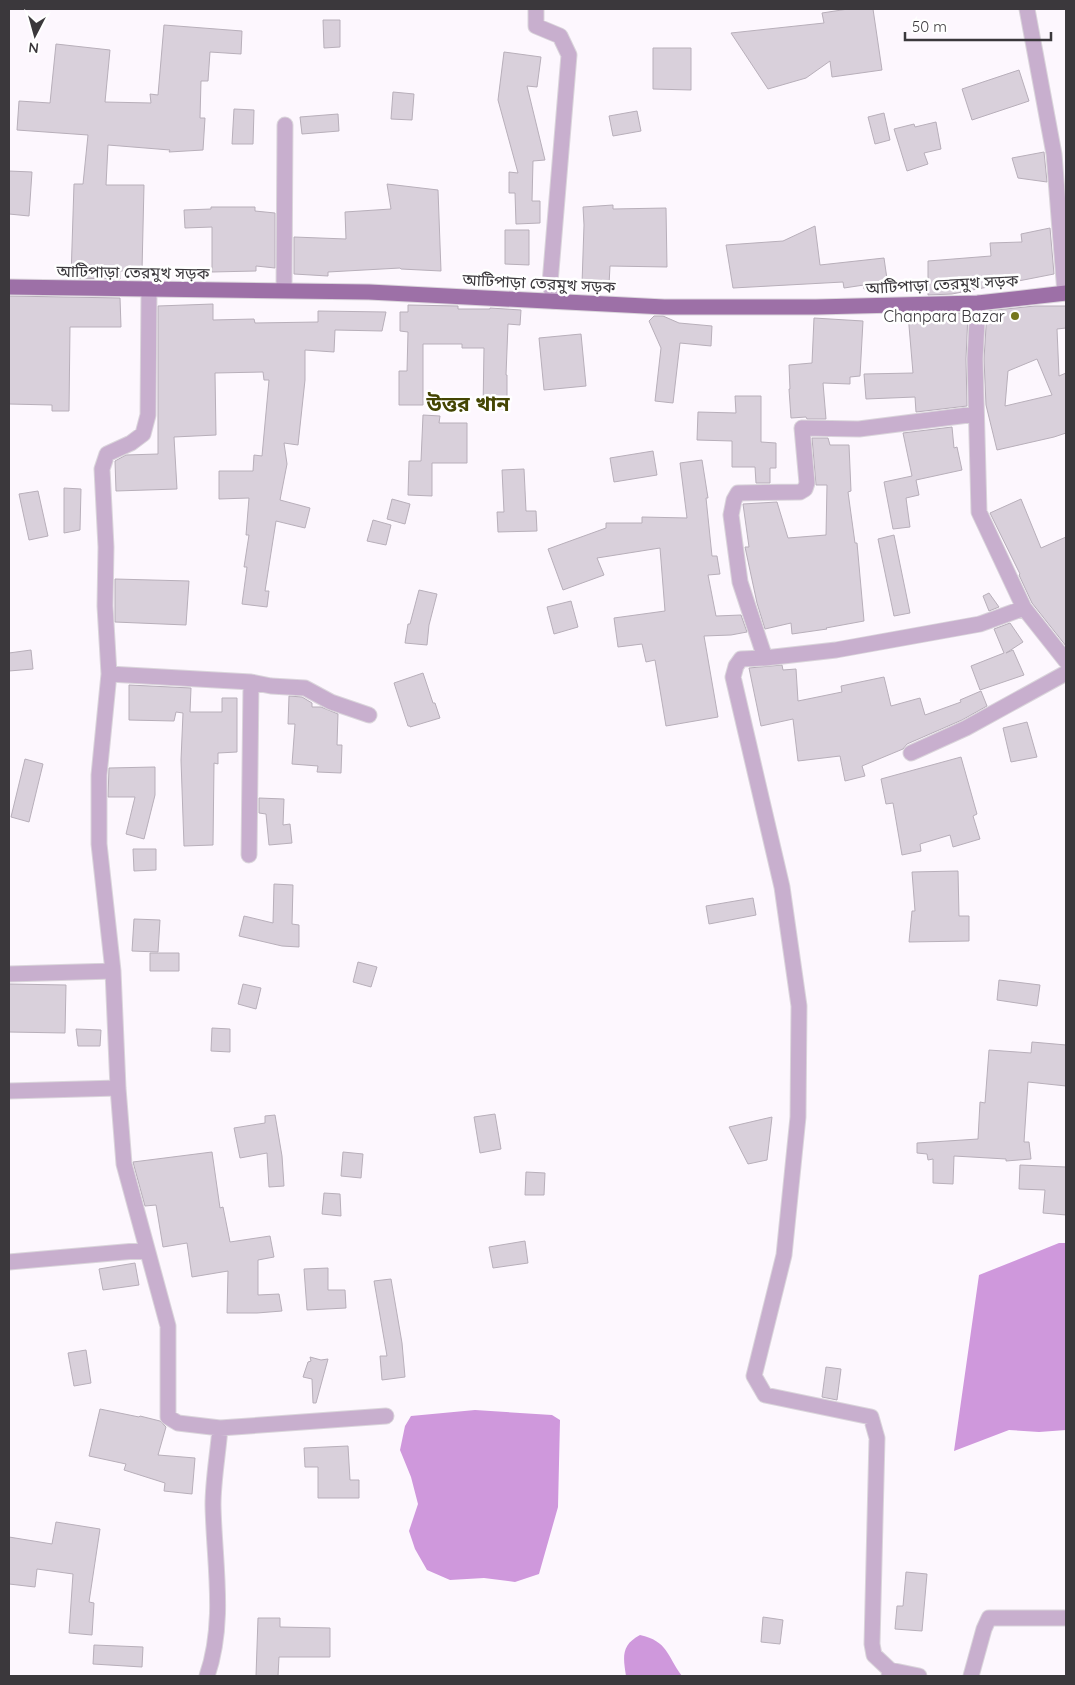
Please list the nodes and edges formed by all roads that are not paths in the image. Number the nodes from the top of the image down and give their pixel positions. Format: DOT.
graph roads {
  1 [pos="536,9"];
  2 [pos="1027,9"];
  3 [pos="285,125"];
  4 [pos="9,287"];
  5 [pos="149,290"];
  6 [pos="284,290"];
  7 [pos="1066,293"];
  8 [pos="554,302"];
  9 [pos="978,303"];
  10 [pos="976,414"];
  11 [pos="1024,608"];
  12 [pos="766,658"];
  13 [pos="1066,661"];
  14 [pos="1066,673"];
  15 [pos="109,674"];
  16 [pos="251,682"];
  17 [pos="369,715"];
  18 [pos="911,753"];
  19 [pos="249,856"];
  20 [pos="113,971"];
  21 [pos="9,974"];
  22 [pos="118,1088"];
  23 [pos="9,1091"];
  24 [pos="147,1250"];
  25 [pos="9,1262"];
  26 [pos="386,1416"];
  27 [pos="220,1428"];
  28 [pos="1066,1618"];
  29 [pos="890,1673"];
  30 [pos="207,1676"];
  31 [pos="919,1676"];
  32 [pos="970,1676"];
  1 -- 8 [label="street"];
  2 -- 7 [label="street"];
  3 -- 6 [label="street"];
  4 -- 5 [label="main road, আটিপাড়া তেরমুখ সড়ক"];
  5 -- 6 [label="main road, আটিপাড়া তেরমুখ সড়ক"];
  5 -- 15 [label="street"];
  6 -- 8 [label="main road, আটিপাড়া তেরমুখ সড়ক"];
  7 -- 9 [label="main road, আটিপাড়া তেরমুখ সড়ক"];
  8 -- 9 [label="main road, আটিপাড়া তেরমুখ সড়ক"];
  9 -- 10 [label="street"];
  10 -- 11 [label="street"];
  10 -- 12 [label="street"];
  11 -- 12 [label="street"];
  11 -- 13 [label="street"];
  12 -- 29 [label="street"];
  14 -- 18 [label="street"];
  15 -- 16 [label="street"];
  15 -- 20 [label="street"];
  16 -- 17 [label="street"];
  16 -- 19 [label="street"];
  20 -- 21 [label="street"];
  20 -- 22 [label="street"];
  22 -- 23 [label="street"];
  22 -- 24 [label="street"];
  24 -- 25 [label="street"];
  24 -- 27 [label="street"];
  26 -- 27 [label="street"];
  27 -- 30 [label="street"];
  28 -- 32 [label="street"];
  29 -- 31 [label="street"];
}
